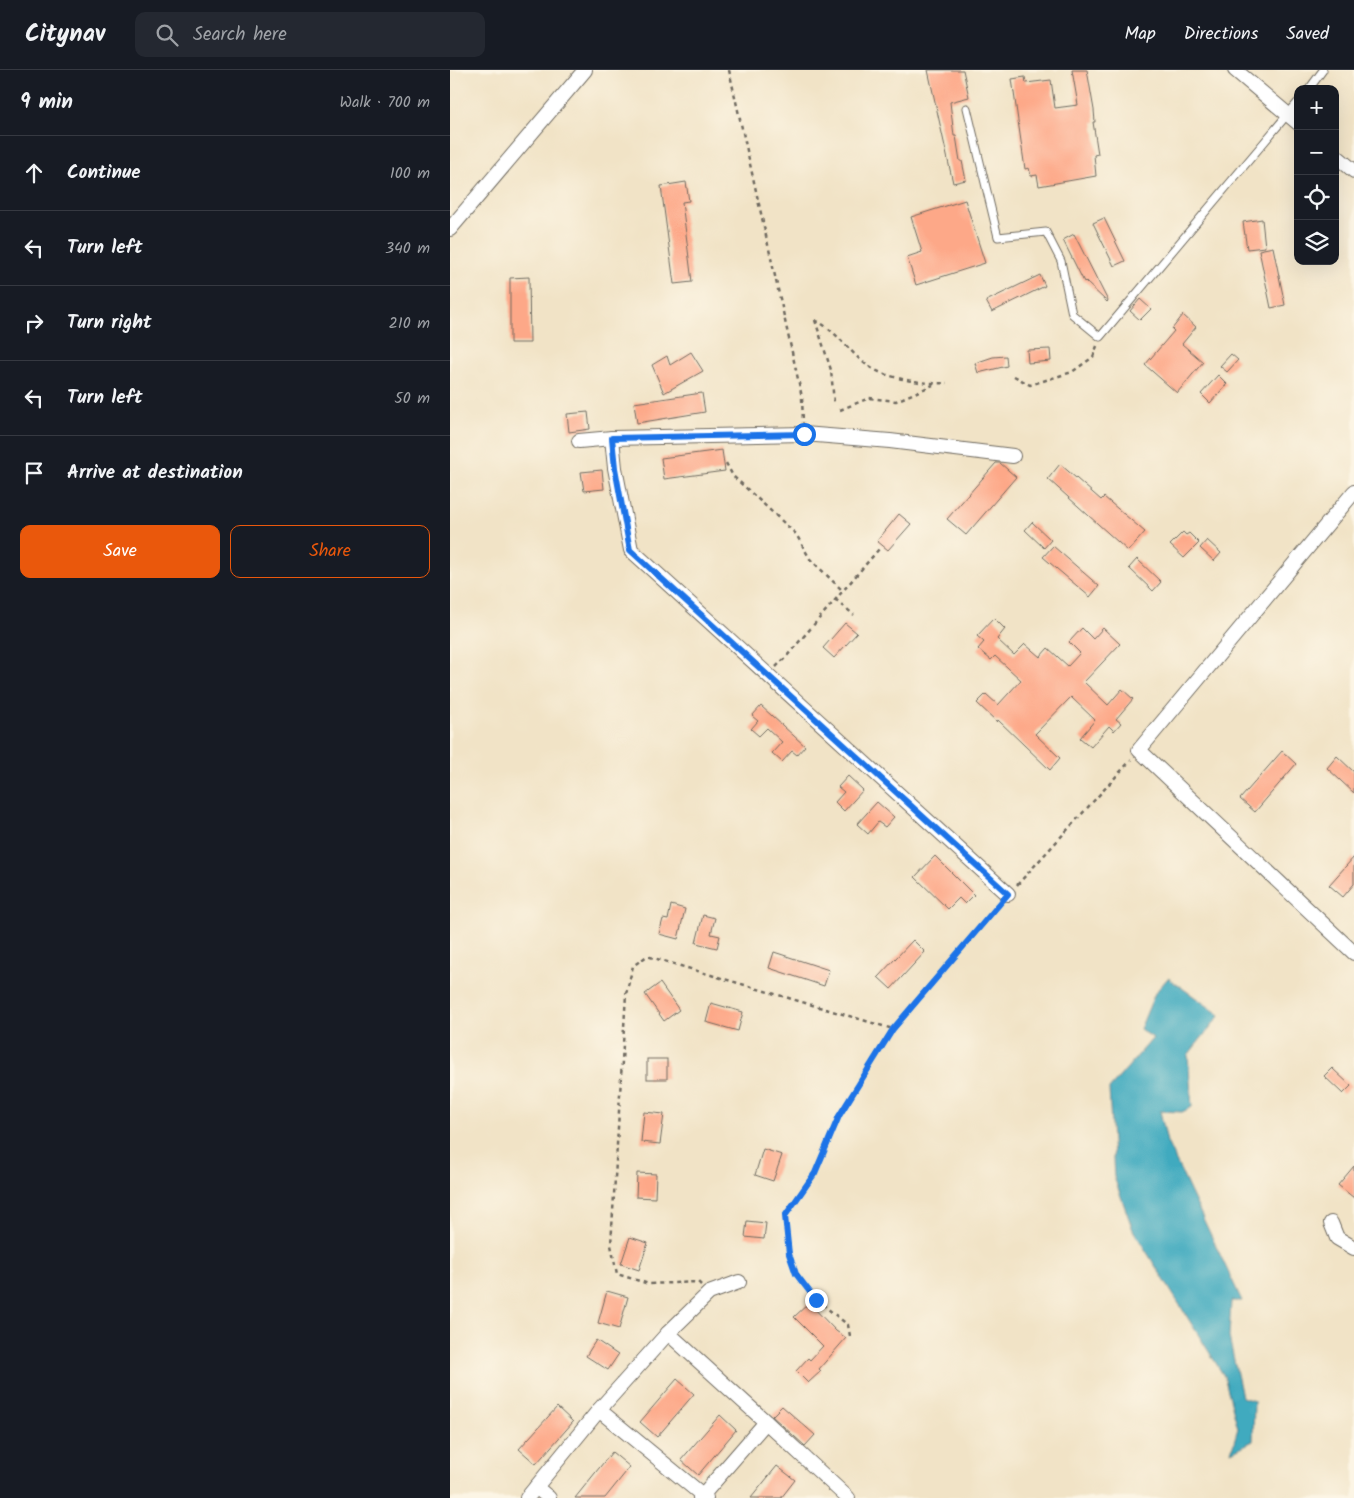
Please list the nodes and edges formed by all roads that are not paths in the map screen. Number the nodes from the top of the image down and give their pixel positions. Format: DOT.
graph roads {
  1 [pos="585,70"];
  2 [pos="1235,70"];
  3 [pos="1323,70"];
  4 [pos="1311,85"];
  5 [pos="967,108"];
  6 [pos="1293,119"];
  7 [pos="1339,158"];
  8 [pos="1354,171"];
  9 [pos="450,228"];
  10 [pos="612,438"];
  11 [pos="579,441"];
  12 [pos="1014,456"];
  13 [pos="1354,492"];
  14 [pos="1008,894"];
  15 [pos="1354,953"];
  16 [pos="1331,1223"];
  17 [pos="1354,1248"];
  18 [pos="739,1282"];
  19 [pos="668,1333"];
  20 [pos="599,1410"];
  21 [pos="766,1422"];
  22 [pos="532,1493"];
  23 [pos="703,1497"];
  24 [pos="549,1498"];
  25 [pos="848,1498"];
  1 -- 9 [label="street"];
  2 -- 6 [label="street"];
  3 -- 4 [label="lane"];
  5 -- 6 [label="lane"];
  7 -- 8 [label="street"];
  10 -- 11 [label="street"];
  10 -- 12 [label="street"];
  10 -- 14 [label="street"];
  13 -- 15 [label="street"];
  16 -- 17 [label="street"];
  18 -- 19 [label="street"];
  19 -- 20 [label="street"];
  19 -- 21 [label="street"];
  20 -- 22 [label="street"];
  20 -- 23 [label="street"];
  21 -- 23 [label="street"];
  21 -- 25 [label="street"];
  22 -- 24 [label="street"];
}
